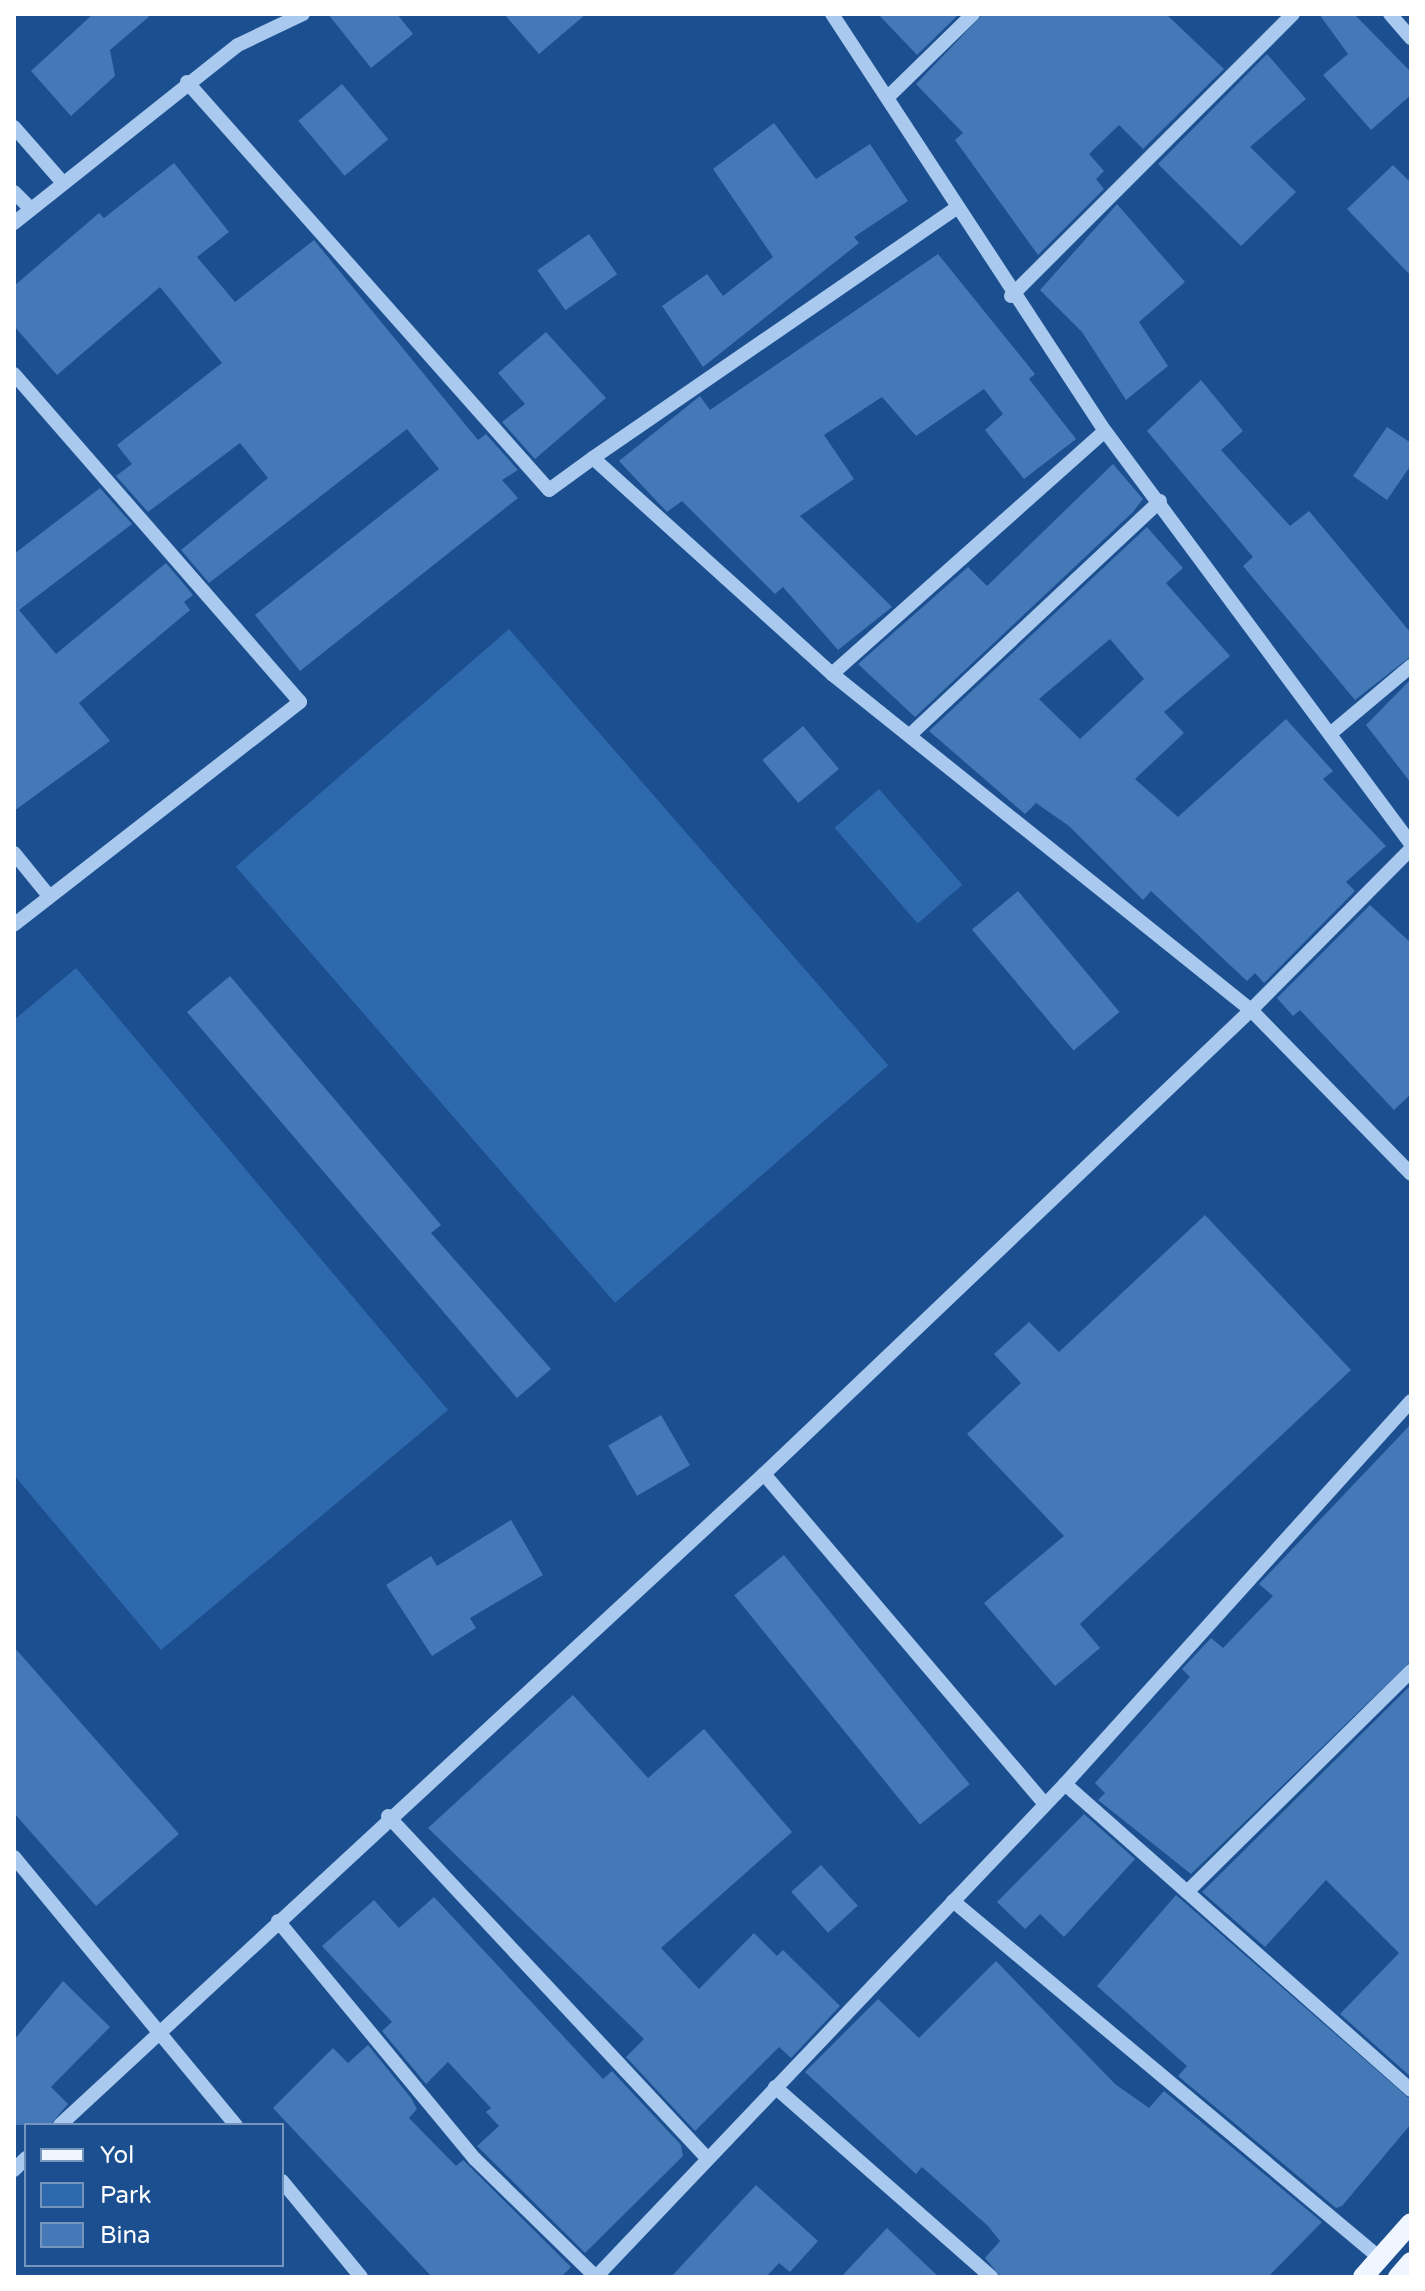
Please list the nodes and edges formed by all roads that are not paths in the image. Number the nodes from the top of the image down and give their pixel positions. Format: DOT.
graph roads {
  1 [pos="303,14"];
  2 [pos="832,14"];
  3 [pos="973,14"];
  4 [pos="1293,14"];
  5 [pos="1390,14"];
  6 [pos="1411,38"];
  7 [pos="187,82"];
  8 [pos="890,95"];
  9 [pos="14,127"];
  10 [pos="63,183"];
  11 [pos="14,192"];
  12 [pos="31,209"];
  13 [pos="955,209"];
  14 [pos="14,223"];
  15 [pos="1011,296"];
  16 [pos="14,374"];
  17 [pos="1105,431"];
  18 [pos="593,458"];
  19 [pos="1160,501"];
  20 [pos="1411,666"];
  21 [pos="832,674"];
  22 [pos="911,734"];
  23 [pos="1330,734"];
  24 [pos="1411,847"];
  25 [pos="14,853"];
  26 [pos="49,896"];
  27 [pos="14,925"];
  28 [pos="1251,1010"];
  29 [pos="1411,1174"];
  30 [pos="1411,1401"];
  31 [pos="764,1474"];
  32 [pos="1411,1671"];
  33 [pos="1065,1784"];
  34 [pos="1045,1804"];
  35 [pos="388,1816"];
  36 [pos="14,1857"];
  37 [pos="1187,1892"];
  38 [pos="953,1901"];
  39 [pos="278,1921"];
  40 [pos="156,2029"];
  41 [pos="775,2087"];
  42 [pos="1411,2090"];
  43 [pos="62,2123"];
  44 [pos="234,2123"];
  45 [pos="707,2158"];
  46 [pos="284,2183"];
  47 [pos="1411,2223"];
  48 [pos="1380,2258"];
  49 [pos="361,2277"];
  50 [pos="596,2277"];
  51 [pos="991,2277"];
  52 [pos="1363,2277"];
  1 -- 7 [label="street"];
  2 -- 8 [label="street"];
  3 -- 8 [label="street"];
  4 -- 15 [label="street"];
  5 -- 6 [label="street"];
  7 -- 10 [label="street"];
  7 -- 18 [label="street"];
  8 -- 13 [label="street"];
  9 -- 10 [label="street"];
  10 -- 12 [label="street"];
  11 -- 12 [label="street"];
  12 -- 14 [label="street"];
  13 -- 15 [label="street"];
  13 -- 18 [label="street"];
  15 -- 17 [label="street"];
  16 -- 26 [label="street"];
  17 -- 19 [label="street"];
  17 -- 21 [label="street"];
  18 -- 21 [label="street"];
  19 -- 22 [label="street"];
  19 -- 23 [label="street"];
  20 -- 23 [label="street"];
  21 -- 22 [label="street"];
  22 -- 28 [label="street"];
  23 -- 24 [label="street"];
  24 -- 28 [label="street"];
  25 -- 26 [label="street"];
  26 -- 27 [label="street"];
  28 -- 29 [label="street"];
  28 -- 31 [label="street"];
  30 -- 33 [label="street"];
  31 -- 34 [label="street"];
  31 -- 35 [label="street"];
  32 -- 37 [label="street"];
  33 -- 34 [label="street"];
  33 -- 37 [label="street"];
  34 -- 38 [label="street"];
  35 -- 39 [label="street"];
  35 -- 45 [label="street"];
  36 -- 40 [label="street"];
  37 -- 42 [label="street"];
  38 -- 41 [label="street"];
  38 -- 48 [label="street"];
  39 -- 40 [label="street"];
  39 -- 50 [label="street"];
  40 -- 43 [label="street"];
  40 -- 44 [label="street"];
  41 -- 45 [label="street"];
  41 -- 51 [label="street"];
  45 -- 50 [label="street"];
  46 -- 49 [label="street"];
  47 -- 48 [label="main road"];
  48 -- 52 [label="main road"];
}
